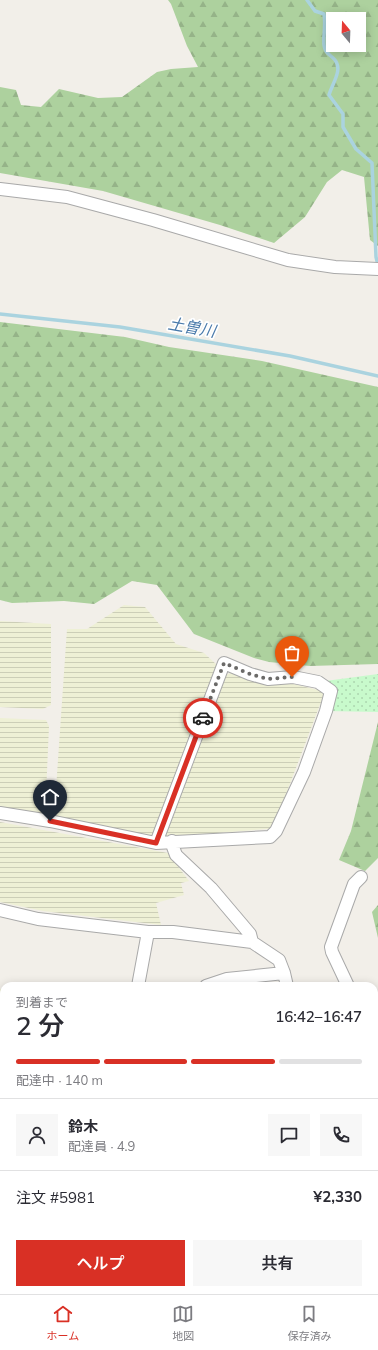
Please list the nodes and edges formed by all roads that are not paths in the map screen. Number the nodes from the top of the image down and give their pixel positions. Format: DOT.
graph roads {
  1 [pos="0,189"];
  2 [pos="374,269"];
  3 [pos="0,813"];
  4 [pos="172,841"];
  5 [pos="156,843"];
  6 [pos="361,877"];
  7 [pos="0,910"];
  8 [pos="148,932"];
  9 [pos="252,942"];
  10 [pos="139,982"];
  11 [pos="219,982"];
  12 [pos="288,982"];
  13 [pos="346,982"];
  1 -- 2 [label="street"];
  3 -- 5 [label="street"];
  4 -- 5 [label="street"];
  4 -- 5 [label="street"];
  4 -- 9 [label="street"];
  6 -- 13 [label="street"];
  7 -- 8 [label="street"];
  8 -- 9 [label="street"];
  8 -- 10 [label="street"];
  9 -- 12 [label="street"];
  11 -- 12 [label="street"];
}
